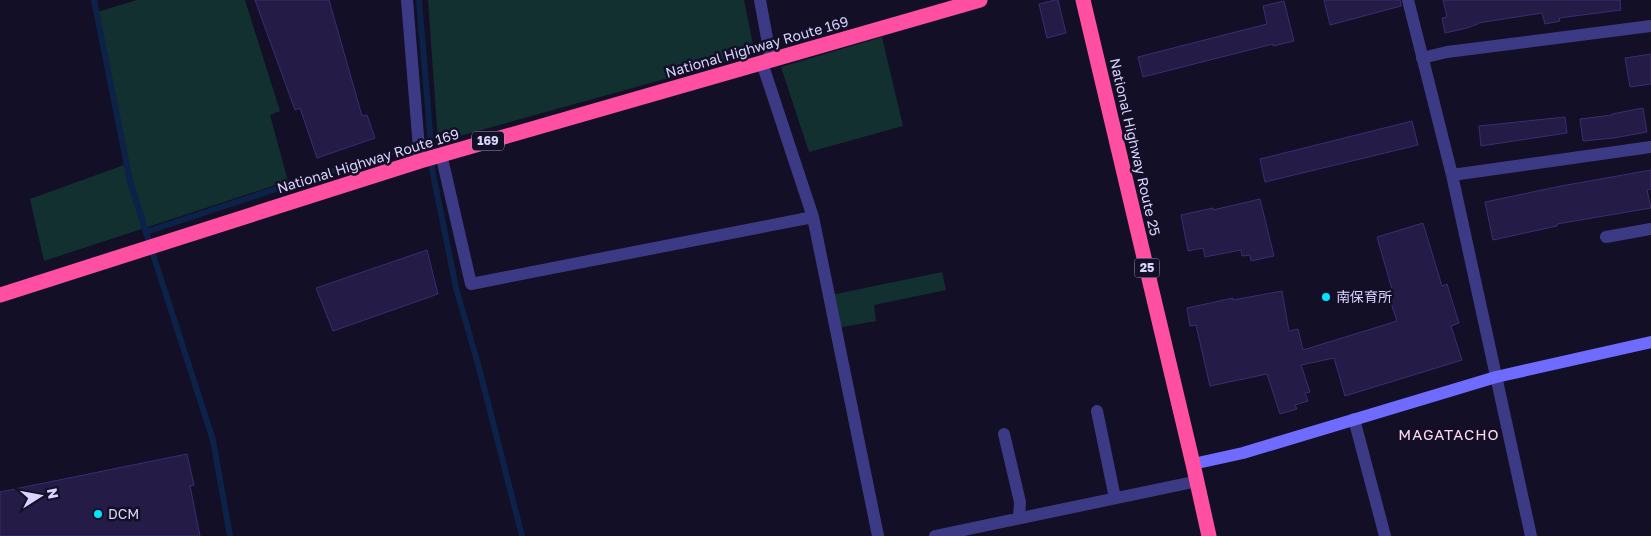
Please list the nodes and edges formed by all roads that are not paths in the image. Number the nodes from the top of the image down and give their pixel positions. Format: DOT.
graph roads {
  1 [pos="406,0"];
  2 [pos="760,0"];
  3 [pos="980,0"];
  4 [pos="1083,0"];
  5 [pos="1408,0"];
  6 [pos="1651,26"];
  7 [pos="1422,58"];
  8 [pos="766,62"];
  9 [pos="1651,147"];
  10 [pos="442,154"];
  11 [pos="420,160"];
  12 [pos="1452,174"];
  13 [pos="813,217"];
  14 [pos="1651,229"];
  15 [pos="1606,237"];
  16 [pos="0,295"];
  17 [pos="1651,342"];
  18 [pos="1496,377"];
  19 [pos="1097,411"];
  20 [pos="1354,419"];
  21 [pos="1004,434"];
  22 [pos="1194,464"];
  23 [pos="1198,481"];
  24 [pos="1115,498"];
  25 [pos="1020,518"];
  26 [pos="878,536"];
  27 [pos="935,536"];
  28 [pos="1209,536"];
  29 [pos="1385,536"];
  30 [pos="1531,536"];
  1 -- 11 [label="street"];
  2 -- 8 [label="street"];
  3 -- 8 [label="highway, National Highway Route 169 / 169"];
  4 -- 22 [label="highway, National Highway Route 25 / 25"];
  5 -- 7 [label="street"];
  6 -- 7 [label="street"];
  7 -- 12 [label="street"];
  8 -- 10 [label="highway, National Highway Route 169 / 169"];
  8 -- 13 [label="street"];
  9 -- 12 [label="street"];
  10 -- 11 [label="highway, National Highway Route 169 / 169"];
  10 -- 13 [label="street"];
  11 -- 16 [label="highway, National Highway Route 169 / 169"];
  12 -- 18 [label="street"];
  13 -- 26 [label="street"];
  14 -- 15 [label="street"];
  17 -- 18 [label="street"];
  18 -- 20 [label="street"];
  18 -- 30 [label="street"];
  19 -- 24 [label="street"];
  20 -- 22 [label="street"];
  20 -- 29 [label="street"];
  21 -- 25 [label="street"];
  22 -- 23 [label="highway, National Highway Route 25 / 25"];
  23 -- 24 [label="street"];
  23 -- 28 [label="highway, National Highway Route 25 / 25"];
  24 -- 25 [label="street"];
  25 -- 27 [label="street"];
}
